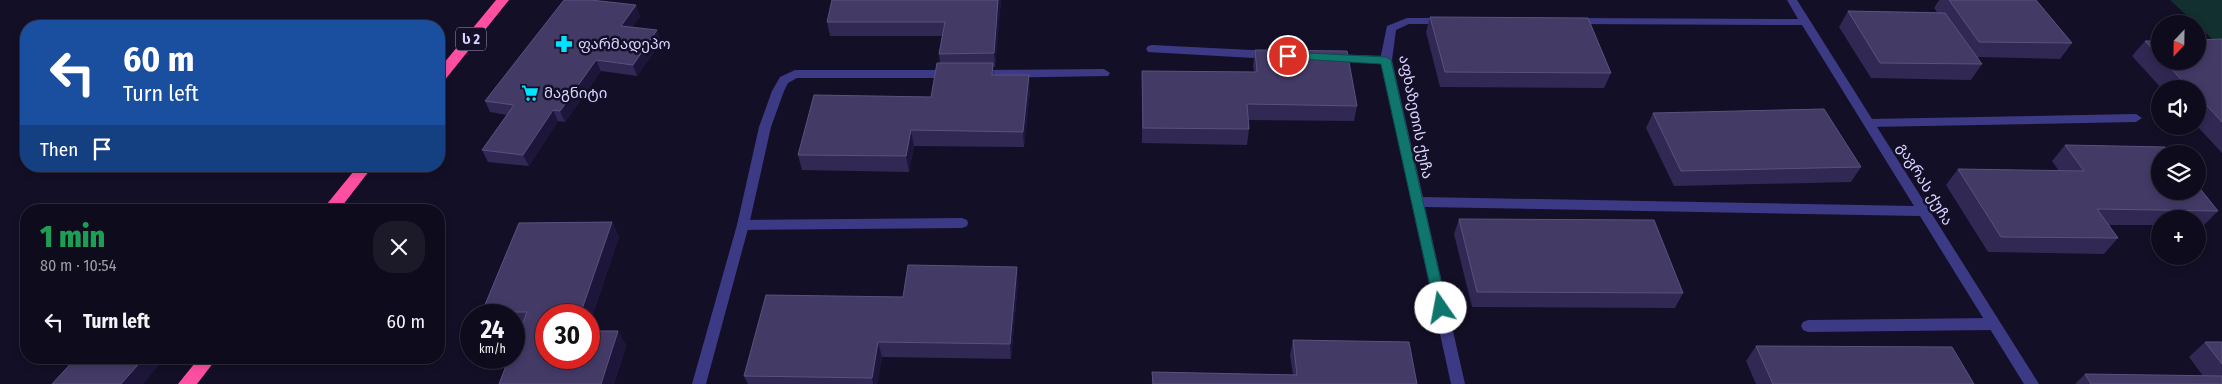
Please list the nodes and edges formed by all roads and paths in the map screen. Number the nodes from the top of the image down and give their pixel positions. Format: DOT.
graph roads {
  1 [pos="503,0"];
  2 [pos="1792,0"];
  3 [pos="1457,21"];
  4 [pos="1557,21"];
  5 [pos="1806,22"];
  6 [pos="1152,49"];
  7 [pos="1279,55"];
  8 [pos="1318,57"];
  9 [pos="1386,60"];
  10 [pos="445,71"];
  11 [pos="1104,74"];
  12 [pos="2136,118"];
  13 [pos="1869,123"];
  14 [pos="361,172"];
  15 [pos="1418,202"];
  16 [pos="335,204"];
  17 [pos="1922,211"];
  18 [pos="962,223"];
  19 [pos="743,225"];
  20 [pos="1994,324"];
  21 [pos="1808,326"];
  22 [pos="204,364"];
  23 [pos="187,384"];
  24 [pos="700,384"];
  25 [pos="1458,384"];
  26 [pos="2032,384"];
  1 -- 10 [label="highway, ს 2"];
  2 -- 5 [label="street, გაგრას ქუჩა"];
  3 -- 9 [label="street, აფხაზეთის ქუჩა"];
  4 -- 5 [label="street"];
  5 -- 13 [label="street, გაგრას ქუჩა"];
  6 -- 7 [label="street"];
  8 -- 9 [label="street"];
  9 -- 15 [label="street, აფხაზეთის ქუჩა"];
  11 -- 19 [label="street"];
  12 -- 13 [label="street"];
  13 -- 17 [label="street, გაგრას ქუჩა"];
  14 -- 16 [label="highway"];
  15 -- 17 [label="street"];
  15 -- 25 [label="street, აფხაზეთის ქუჩა"];
  17 -- 20 [label="street, გაგრას ქუჩა"];
  18 -- 19 [label="street"];
  19 -- 24 [label="street"];
  20 -- 21 [label="street"];
  20 -- 26 [label="street, გაგრას ქუჩა"];
  22 -- 23 [label="highway"];
}
